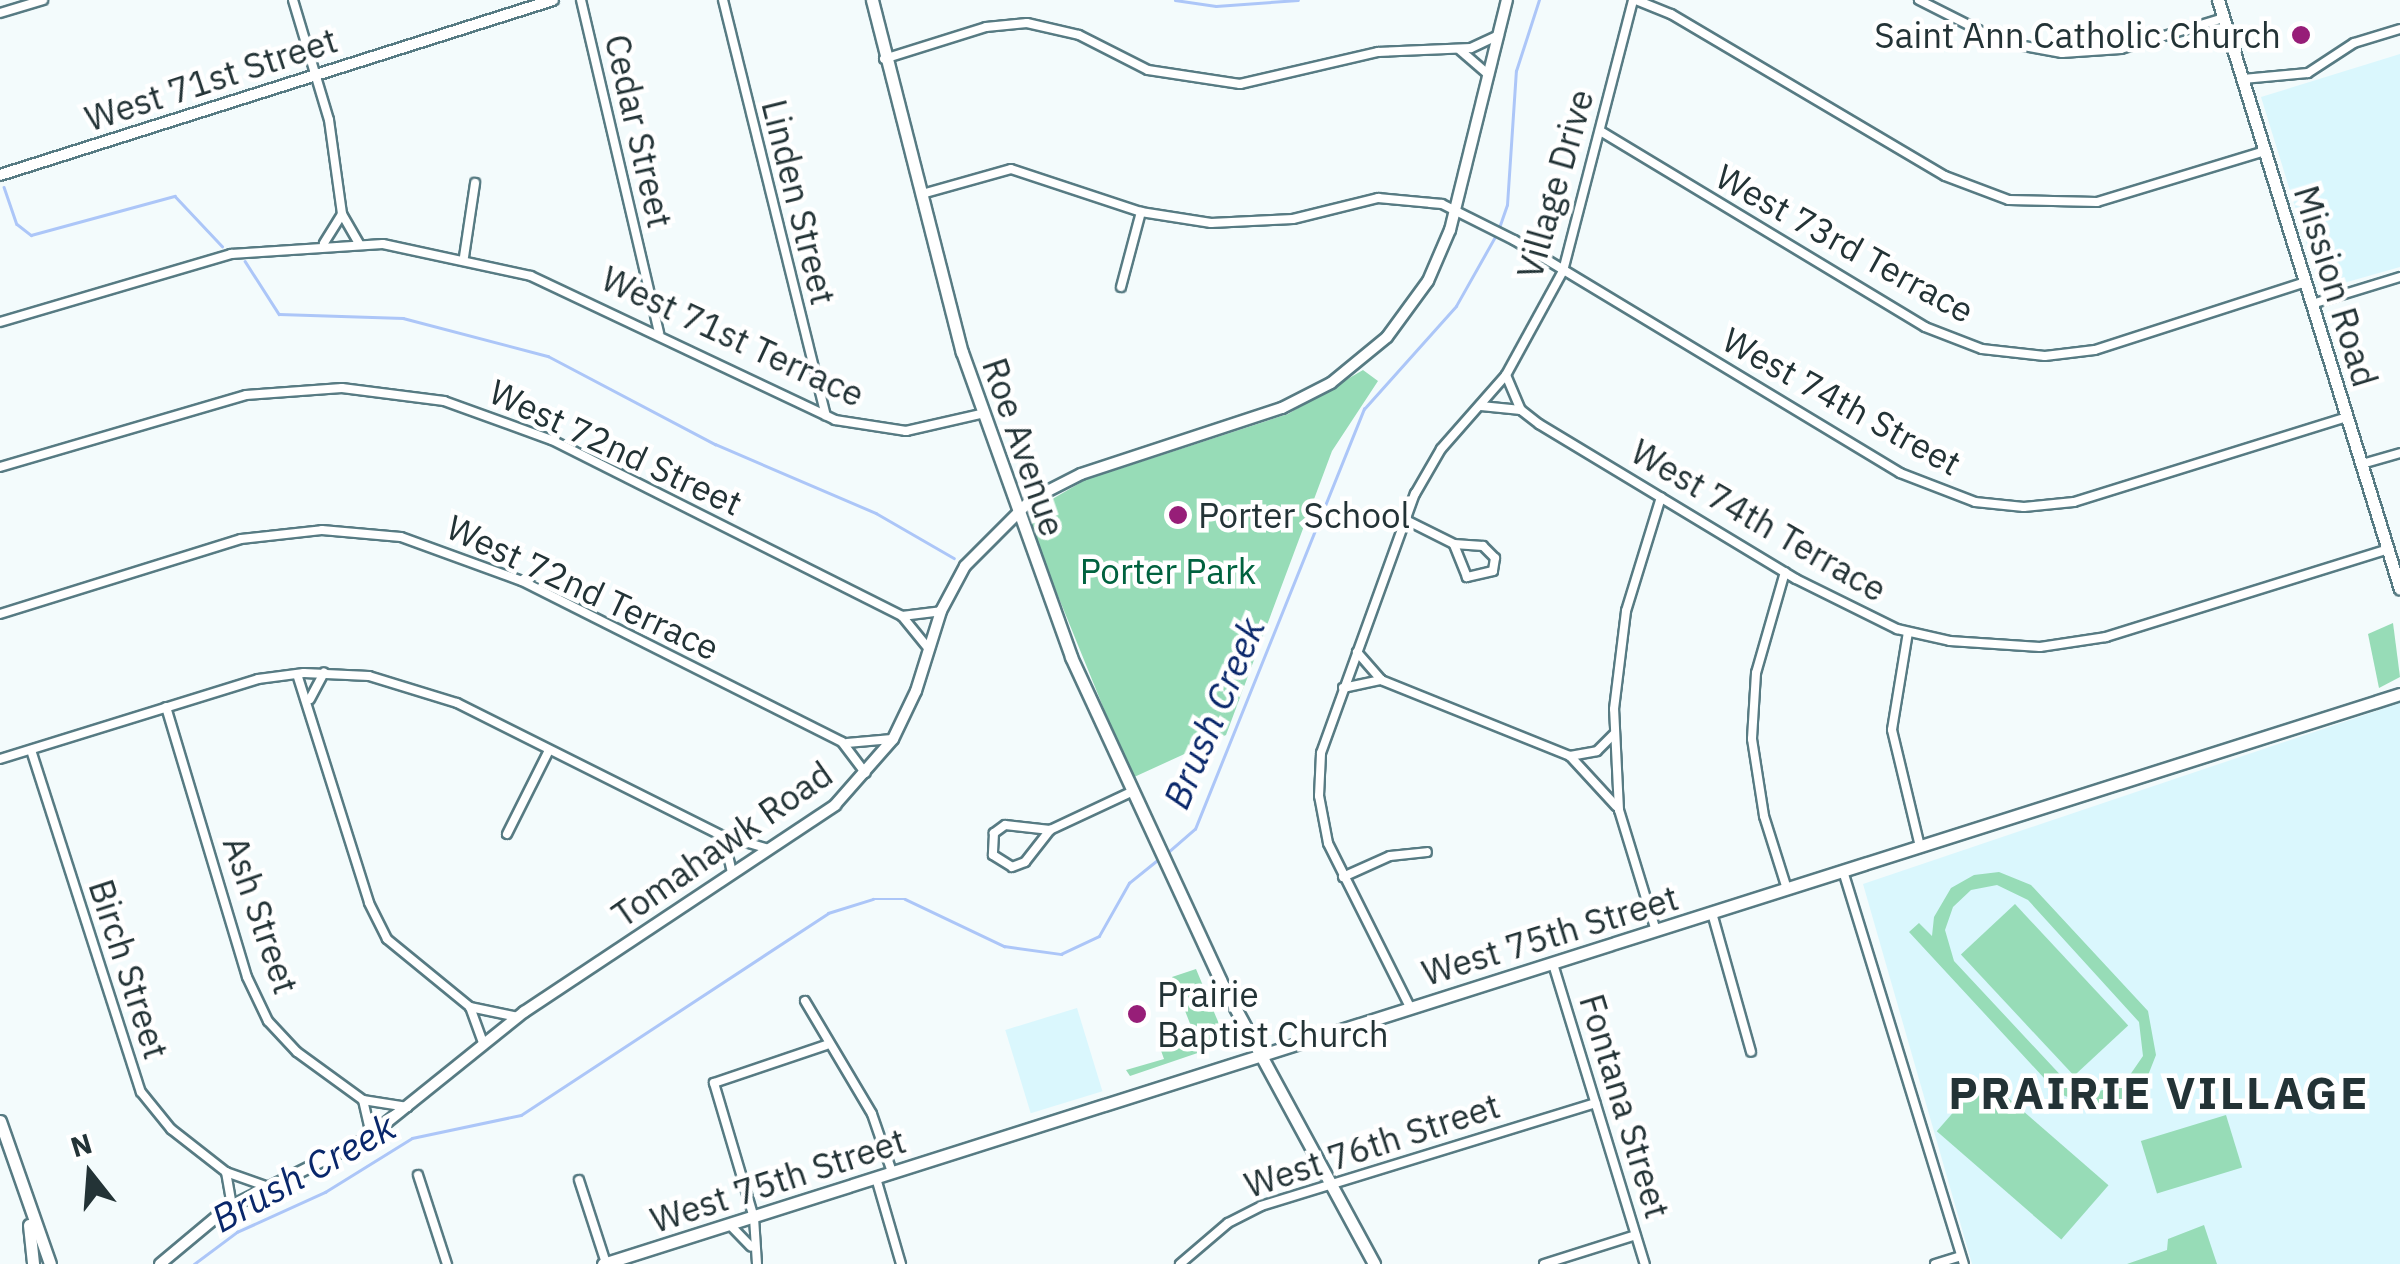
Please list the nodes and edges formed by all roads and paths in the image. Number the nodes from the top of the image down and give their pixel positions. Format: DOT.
graph roads {
  1 [pos="43,0"];
  2 [pos="293,0"];
  3 [pos="553,0"];
  4 [pos="582,0"];
  5 [pos="723,0"];
  6 [pos="872,0"];
  7 [pos="1507,0"];
  8 [pos="1635,0"];
  9 [pos="1919,0"];
  10 [pos="2218,0"];
  11 [pos="0,14"];
  12 [pos="2224,18"];
  13 [pos="2400,29"];
  14 [pos="1499,35"];
  15 [pos="1460,50"];
  16 [pos="884,59"];
  17 [pos="316,75"];
  18 [pos="1489,75"];
  19 [pos="2243,80"];
  20 [pos="1602,132"];
  21 [pos="2265,151"];
  22 [pos="0,175"];
  23 [pos="475,183"];
  24 [pos="917,195"];
  25 [pos="1456,210"];
  26 [pos="1141,212"];
  27 [pos="342,214"];
  28 [pos="359,243"];
  29 [pos="324,244"];
  30 [pos="464,257"];
  31 [pos="1563,272"];
  32 [pos="2400,277"];
  33 [pos="2306,282"];
  34 [pos="1121,288"];
  35 [pos="2312,304"];
  36 [pos="0,322"];
  37 [pos="659,333"];
  38 [pos="1506,375"];
  39 [pos="1481,406"];
  40 [pos="1521,410"];
  41 [pos="982,414"];
  42 [pos="826,415"];
  43 [pos="2347,417"];
  44 [pos="2400,452"];
  45 [pos="2362,464"];
  46 [pos="0,467"];
  47 [pos="1660,497"];
  48 [pos="1016,513"];
  49 [pos="1406,520"];
  50 [pos="1454,544"];
  51 [pos="2388,549"];
  52 [pos="1785,572"];
  53 [pos="2400,589"];
  54 [pos="941,611"];
  55 [pos="0,614"];
  56 [pos="902,616"];
  57 [pos="1908,632"];
  58 [pos="928,648"];
  59 [pos="1356,652"];
  60 [pos="324,673"];
  61 [pos="297,674"];
  62 [pos="1381,680"];
  63 [pos="1343,688"];
  64 [pos="2400,694"];
  65 [pos="309,704"];
  66 [pos="166,707"];
  67 [pos="1614,734"];
  68 [pos="892,739"];
  69 [pos="842,742"];
  70 [pos="30,750"];
  71 [pos="549,750"];
  72 [pos="1570,756"];
  73 [pos="0,759"];
  74 [pos="866,776"];
  75 [pos="1129,793"];
  76 [pos="1618,810"];
  77 [pos="1050,830"];
  78 [pos="506,834"];
  79 [pos="721,835"];
  80 [pos="1920,848"];
  81 [pos="770,849"];
  82 [pos="1427,852"];
  83 [pos="732,872"];
  84 [pos="1843,872"];
  85 [pos="1343,877"];
  86 [pos="1787,889"];
  87 [pos="1712,913"];
  88 [pos="1656,931"];
  89 [pos="1553,964"];
  90 [pos="805,1001"];
  91 [pos="1410,1007"];
  92 [pos="470,1008"];
  93 [pos="518,1017"];
  94 [pos="483,1044"];
  95 [pos="826,1045"];
  96 [pos="1751,1052"];
  97 [pos="1258,1055"];
  98 [pos="363,1100"];
  99 [pos="1595,1103"];
  100 [pos="407,1108"];
  101 [pos="0,1121"];
  102 [pos="371,1134"];
  103 [pos="226,1172"];
  104 [pos="892,1172"];
  105 [pos="418,1176"];
  106 [pos="876,1178"];
  107 [pos="579,1180"];
  108 [pos="1327,1184"];
  109 [pos="272,1188"];
  110 [pos="232,1207"];
  111 [pos="754,1218"];
  112 [pos="30,1220"];
  113 [pos="730,1225"];
  114 [pos="1636,1235"];
  115 [pos="752,1247"];
  116 [pos="1962,1260"];
  117 [pos="34,1264"];
  118 [pos="50,1264"];
  119 [pos="160,1264"];
  120 [pos="446,1264"];
  121 [pos="604,1264"];
  122 [pos="757,1264"];
  123 [pos="901,1264"];
  124 [pos="1180,1264"];
  125 [pos="1374,1264"];
  126 [pos="1544,1264"];
  127 [pos="1645,1264"];
  128 [pos="1935,1264"];
  1 -- 11 [label="street"];
  2 -- 17 [label="street"];
  3 -- 17 [label="street, West 71st Street"];
  4 -- 37 [label="street, Cedar Street"];
  5 -- 42 [label="street, Linden Street"];
  6 -- 16 [label="main road, Roe Avenue"];
  7 -- 14 [label="street, Tomahawk Road"];
  8 -- 20 [label="street, Village Drive"];
  8 -- 21 [label="street"];
  9 -- 12 [label="street"];
  10 -- 12 [label="main road, Mission Road"];
  12 -- 19 [label="main road, Mission Road"];
  13 -- 19 [label="street"];
  14 -- 15 [label="street"];
  14 -- 18 [label="street, Tomahawk Road"];
  15 -- 16 [label="street"];
  15 -- 18 [label="street"];
  16 -- 24 [label="main road, Roe Avenue"];
  17 -- 22 [label="street, West 71st Street"];
  17 -- 27 [label="street"];
  18 -- 25 [label="street, Tomahawk Road"];
  19 -- 21 [label="main road, Mission Road"];
  20 -- 31 [label="street, Village Drive"];
  20 -- 33 [label="street, West 73rd Terrace"];
  21 -- 33 [label="main road, Mission Road"];
  23 -- 30 [label="street"];
  24 -- 26 [label="street"];
  24 -- 41 [label="main road, Roe Avenue"];
  25 -- 26 [label="street"];
  25 -- 31 [label="street, West 74th Street"];
  25 -- 48 [label="street, Tomahawk Road"];
  26 -- 34 [label="street"];
  27 -- 28 [label="street"];
  27 -- 29 [label="street"];
  28 -- 29 [label="street, West 71st Terrace"];
  28 -- 30 [label="street, West 71st Terrace"];
  29 -- 36 [label="street, West 71st Terrace"];
  30 -- 37 [label="street, West 71st Terrace"];
  31 -- 38 [label="street, Village Drive"];
  31 -- 43 [label="street, West 74th Street"];
  32 -- 35 [label="street"];
  33 -- 35 [label="main road, Mission Road"];
  35 -- 43 [label="main road, Mission Road"];
  37 -- 42 [label="street, West 71st Terrace"];
  38 -- 39 [label="street, Village Drive"];
  38 -- 40 [label="street"];
  39 -- 40 [label="street, West 74th Terrace"];
  39 -- 49 [label="street, Village Drive"];
  40 -- 47 [label="street, West 74th Terrace"];
  41 -- 42 [label="street, West 71st Terrace"];
  41 -- 48 [label="main road, Roe Avenue"];
  43 -- 45 [label="main road, Mission Road"];
  44 -- 45 [label="street"];
  45 -- 51 [label="main road, Mission Road"];
  46 -- 56 [label="street, West 72nd Street"];
  47 -- 52 [label="street, West 74th Terrace"];
  47 -- 67 [label="street"];
  48 -- 54 [label="street, Tomahawk Road"];
  48 -- 75 [label="main road, Roe Avenue"];
  49 -- 50 [label="street"];
  49 -- 59 [label="street, Village Drive"];
  50 -- 50 [label="street"];
  51 -- 53 [label="main road, Mission Road"];
  51 -- 57 [label="street, West 74th Terrace"];
  52 -- 57 [label="street, West 74th Terrace"];
  52 -- 86 [label="street"];
  54 -- 56 [label="street"];
  54 -- 58 [label="street, Tomahawk Road"];
  55 -- 69 [label="street, West 72nd Terrace"];
  56 -- 58 [label="street, West 72nd Street"];
  57 -- 80 [label="street"];
  58 -- 68 [label="street, Tomahawk Road"];
  59 -- 62 [label="street"];
  59 -- 63 [label="street, Village Drive"];
  60 -- 61 [label="street"];
  60 -- 65 [label="street"];
  60 -- 71 [label="street"];
  61 -- 65 [label="street"];
  61 -- 66 [label="street"];
  62 -- 63 [label="street"];
  62 -- 72 [label="street"];
  63 -- 85 [label="street, Village Drive"];
  64 -- 80 [label="main road, West 75th Street"];
  65 -- 92 [label="street"];
  66 -- 70 [label="street"];
  66 -- 98 [label="street, Ash Street"];
  67 -- 72 [label="street"];
  67 -- 76 [label="street"];
  68 -- 69 [label="street, West 72nd Terrace"];
  68 -- 74 [label="street, Tomahawk Road"];
  69 -- 74 [label="street, West 72nd Terrace"];
  70 -- 73 [label="street"];
  70 -- 103 [label="street, Birch Street"];
  71 -- 78 [label="street"];
  71 -- 79 [label="street"];
  72 -- 76 [label="street"];
  74 -- 81 [label="street, Tomahawk Road"];
  75 -- 77 [label="street"];
  75 -- 97 [label="main road, Roe Avenue"];
  76 -- 88 [label="street"];
  77 -- 77 [label="street"];
  79 -- 81 [label="street"];
  79 -- 83 [label="street"];
  80 -- 84 [label="main road, West 75th Street"];
  81 -- 83 [label="street, Tomahawk Road"];
  82 -- 85 [label="street"];
  83 -- 93 [label="street, Tomahawk Road"];
  84 -- 86 [label="main road, West 75th Street"];
  84 -- 116 [label="street"];
  85 -- 91 [label="street, Village Drive"];
  86 -- 87 [label="main road, West 75th Street"];
  87 -- 88 [label="main road, West 75th Street"];
  87 -- 96 [label="street"];
  88 -- 89 [label="main road, West 75th Street"];
  89 -- 91 [label="main road, West 75th Street"];
  89 -- 99 [label="street, Fontana Street"];
  90 -- 95 [label="street"];
  91 -- 97 [label="main road, West 75th Street"];
  92 -- 93 [label="street"];
  92 -- 94 [label="street"];
  93 -- 94 [label="street, Tomahawk Road"];
  94 -- 100 [label="street, Tomahawk Road"];
  95 -- 104 [label="street"];
  95 -- 111 [label="street"];
  97 -- 104 [label="main road, West 75th Street"];
  97 -- 108 [label="main road, Roe Avenue"];
  98 -- 100 [label="street, Ash Street"];
  98 -- 102 [label="street"];
  99 -- 108 [label="street, West 76th Street"];
  99 -- 114 [label="street, Fontana Street"];
  100 -- 102 [label="street, Tomahawk Road"];
  101 -- 112 [label="main road"];
  102 -- 109 [label="street, Tomahawk Road"];
  103 -- 109 [label="street, Birch Street"];
  103 -- 110 [label="street"];
  104 -- 106 [label="main road, West 75th Street"];
  105 -- 120 [label="street"];
  106 -- 111 [label="main road, West 75th Street"];
  106 -- 123 [label="street"];
  107 -- 121 [label="street"];
  108 -- 124 [label="street, West 76th Street"];
  108 -- 125 [label="main road, Roe Avenue"];
  109 -- 110 [label="street, Tomahawk Road"];
  110 -- 119 [label="street, Tomahawk Road"];
  111 -- 113 [label="main road, West 75th Street"];
  111 -- 115 [label="street"];
  112 -- 117 [label="main road"];
  112 -- 118 [label="main road"];
  113 -- 115 [label="street"];
  113 -- 121 [label="main road, West 75th Street"];
  114 -- 126 [label="street"];
  114 -- 127 [label="street, Fontana Street"];
  115 -- 122 [label="street"];
  116 -- 128 [label="street"];
}
